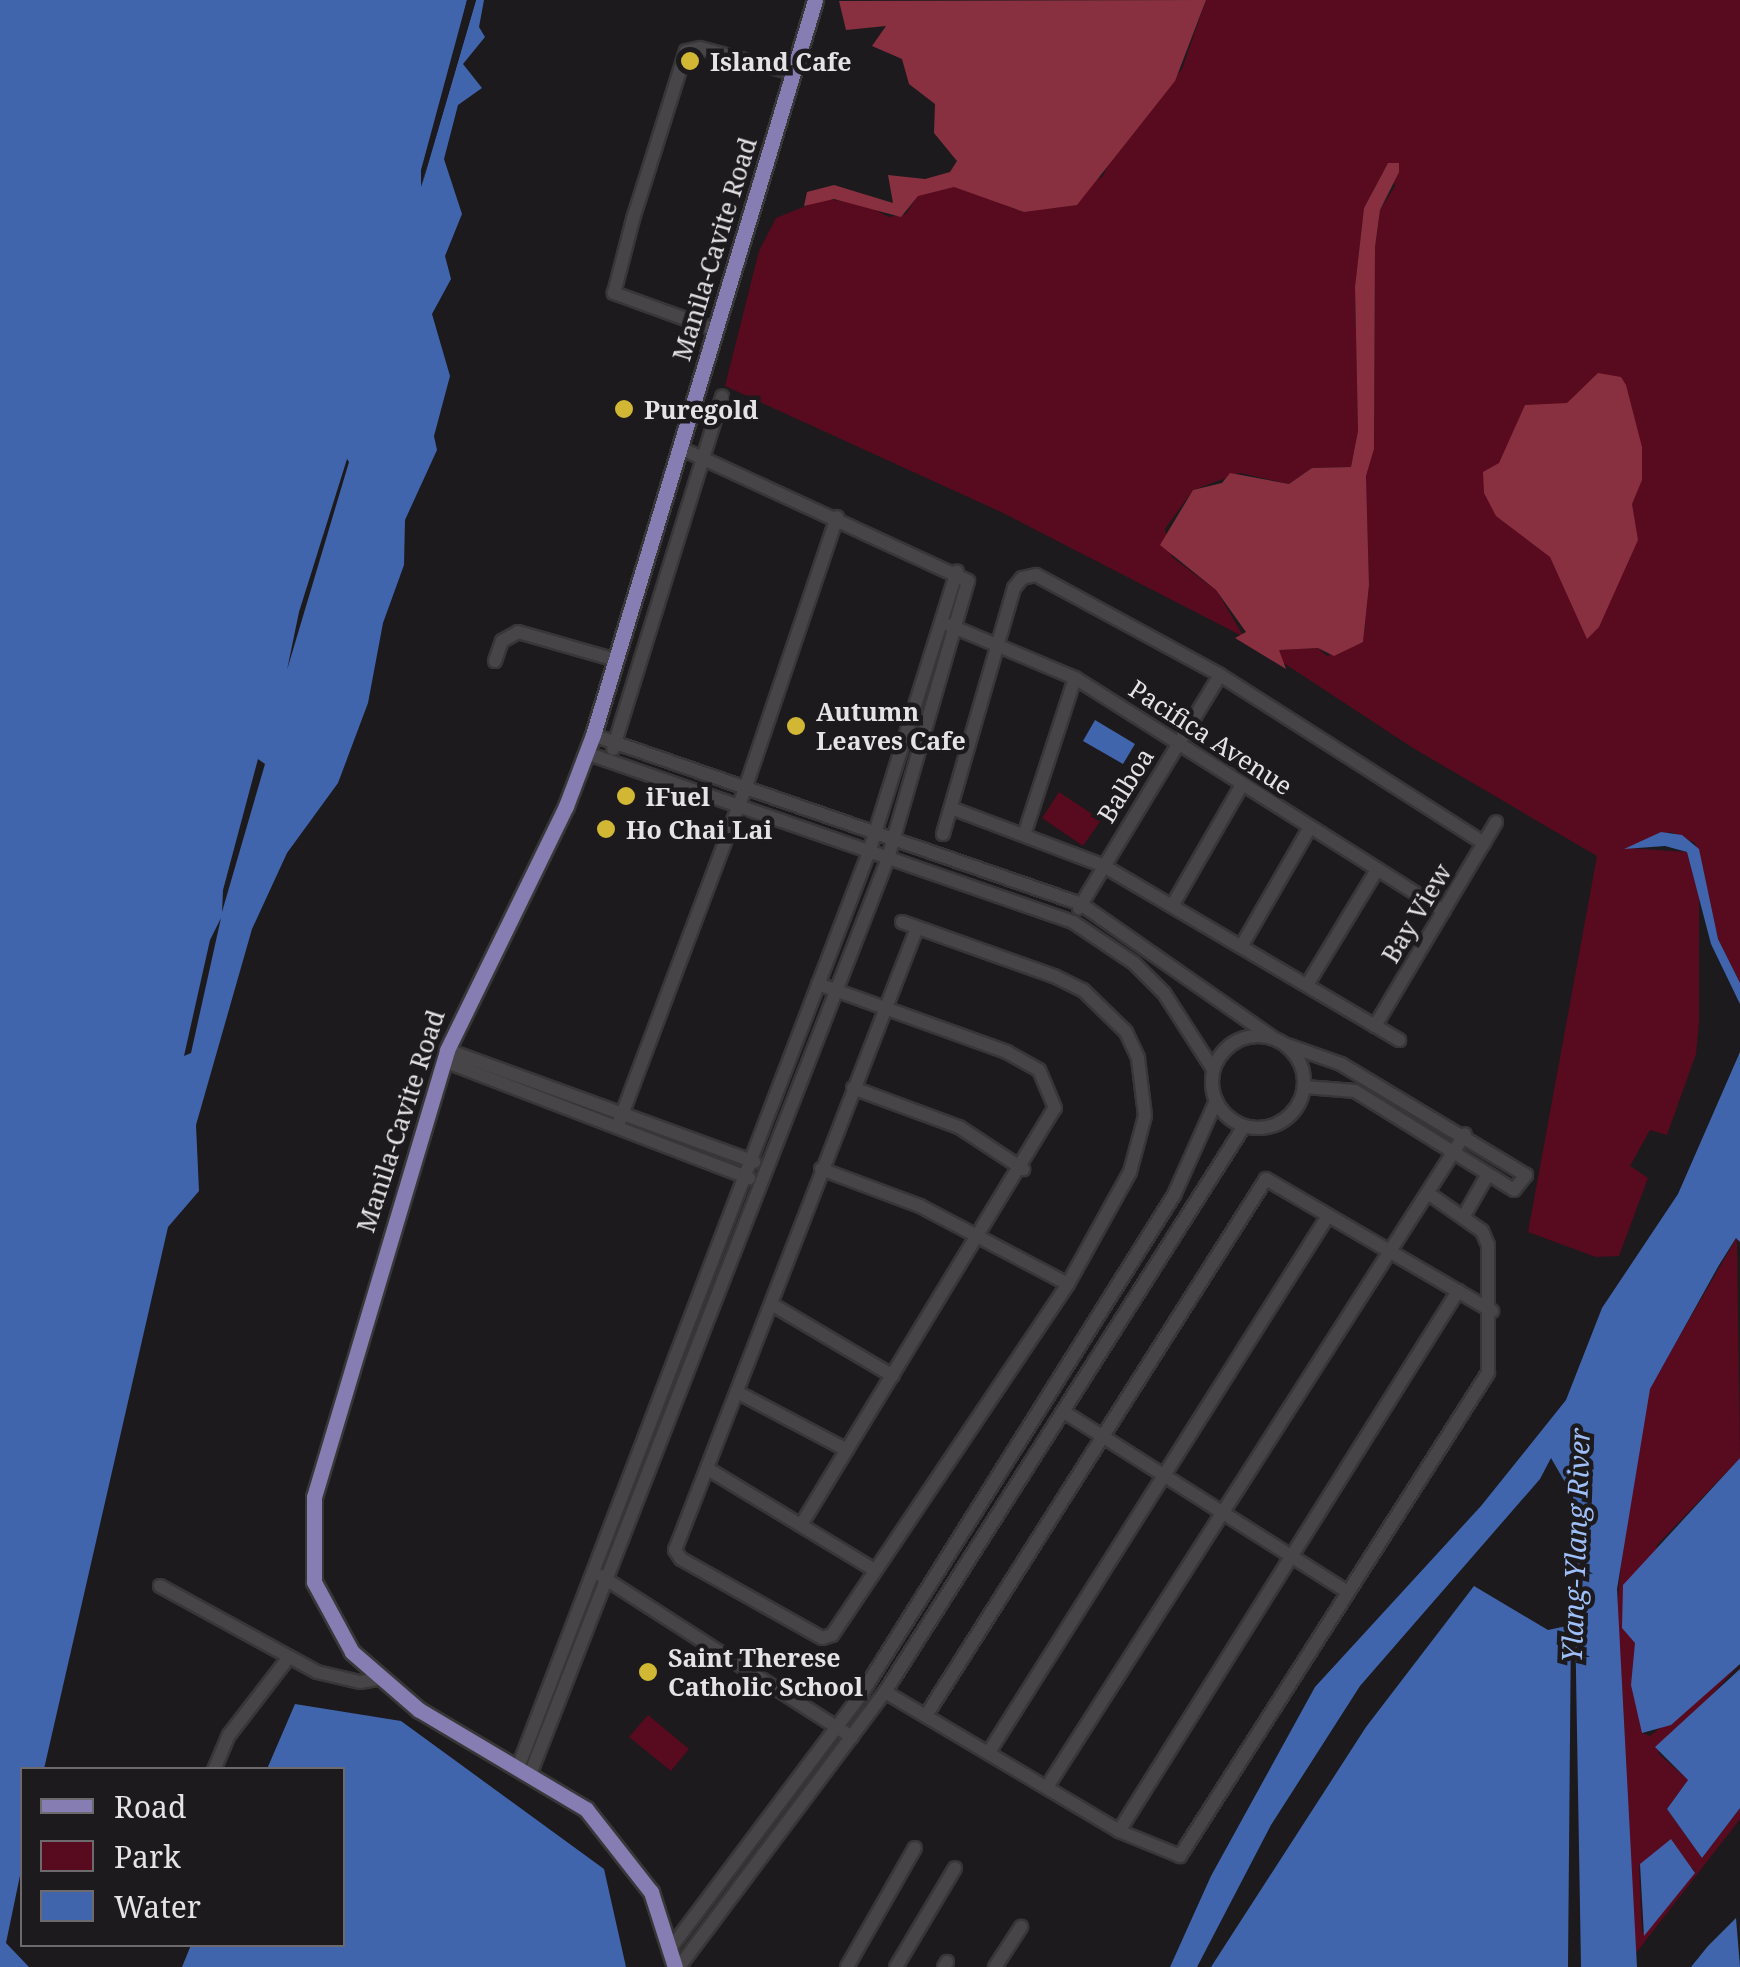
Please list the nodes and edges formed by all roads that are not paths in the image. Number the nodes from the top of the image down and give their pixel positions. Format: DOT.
graph roads {
  1 [pos="815,0"];
  2 [pos="794,72"];
  3 [pos="716,330"];
  4 [pos="722,396"];
  5 [pos="680,448"];
  6 [pos="704,456"];
  7 [pos="838,517"];
  8 [pos="950,626"];
  9 [pos="1000,644"];
  10 [pos="616,660"];
  11 [pos="495,661"];
  12 [pos="1220,675"];
  13 [pos="1075,678"];
  14 [pos="593,736"];
  15 [pos="1179,742"];
  16 [pos="615,744"];
  17 [pos="586,753"];
  18 [pos="610,761"];
  19 [pos="1242,785"];
  20 [pos="745,790"];
  21 [pos="738,807"];
  22 [pos="952,808"];
  23 [pos="1496,822"];
  24 [pos="1310,828"];
  25 [pos="1025,832"];
  26 [pos="875,834"];
  27 [pos="943,834"];
  28 [pos="893,840"];
  29 [pos="1484,843"];
  30 [pos="870,852"];
  31 [pos="888,858"];
  32 [pos="1102,865"];
  33 [pos="1377,870"];
  34 [pos="1081,904"];
  35 [pos="1172,906"];
  36 [pos="1444,910"];
  37 [pos="902,922"];
  38 [pos="1073,922"];
  39 [pos="917,928"];
  40 [pos="1242,945"];
  41 [pos="818,984"];
  42 [pos="1306,985"];
  43 [pos="836,990"];
  44 [pos="884,1008"];
  45 [pos="1376,1026"];
  46 [pos="1272,1037"];
  47 [pos="1399,1040"];
  48 [pos="1287,1044"];
  49 [pos="445,1055"];
  50 [pos="1213,1069"];
  51 [pos="1305,1087"];
  52 [pos="853,1088"];
  53 [pos="1216,1101"];
  54 [pos="620,1119"];
  55 [pos="1244,1126"];
  56 [pos="1465,1134"];
  57 [pos="1454,1152"];
  58 [pos="749,1160"];
  59 [pos="766,1167"];
  60 [pos="1023,1168"];
  61 [pos="821,1169"];
  62 [pos="1488,1174"];
  63 [pos="744,1175"];
  64 [pos="760,1182"];
  65 [pos="1428,1193"];
  66 [pos="1328,1216"];
  67 [pos="1464,1216"];
  68 [pos="980,1240"];
  69 [pos="1390,1252"];
  70 [pos="1068,1284"];
  71 [pos="1458,1291"];
  72 [pos="774,1304"];
  73 [pos="1107,1306"];
  74 [pos="1492,1310"];
  75 [pos="1122,1316"];
  76 [pos="893,1376"];
  77 [pos="737,1392"];
  78 [pos="1064,1412"];
  79 [pos="1104,1438"];
  80 [pos="847,1450"];
  81 [pos="708,1469"];
  82 [pos="1165,1477"];
  83 [pos="1224,1515"];
  84 [pos="801,1525"];
  85 [pos="1292,1559"];
  86 [pos="874,1570"];
  87 [pos="594,1572"];
  88 [pos="608,1580"];
  89 [pos="160,1586"];
  90 [pos="1348,1592"];
  91 [pos="289,1657"];
  92 [pos="378,1679"];
  93 [pos="885,1692"];
  94 [pos="926,1714"];
  95 [pos="836,1725"];
  96 [pos="852,1737"];
  97 [pos="989,1752"];
  98 [pos="215,1767"];
  99 [pos="525,1769"];
  100 [pos="1047,1787"];
  101 [pos="1118,1831"];
  102 [pos="915,1848"];
  103 [pos="955,1868"];
  104 [pos="1022,1926"];
  105 [pos="670,1949"];
  106 [pos="677,1967"];
  107 [pos="847,1967"];
  108 [pos="896,1967"];
  109 [pos="995,1967"];
  1 -- 2 [label="main road, Manila-Cavite Road"];
  2 -- 3 [label="main road, Manila-Cavite Road"];
  2 -- 3 [label="street"];
  3 -- 5 [label="main road, Manila-Cavite Road"];
  4 -- 6 [label="street"];
  5 -- 6 [label="street"];
  5 -- 10 [label="main road, Manila-Cavite Road"];
  6 -- 7 [label="street"];
  6 -- 16 [label="street"];
  7 -- 8 [label="street"];
  7 -- 20 [label="street"];
  8 -- 9 [label="street, Pacifica Avenue"];
  8 -- 26 [label="street"];
  8 -- 28 [label="street"];
  9 -- 12 [label="street"];
  9 -- 13 [label="street, Pacifica Avenue"];
  9 -- 22 [label="street"];
  10 -- 11 [label="street"];
  10 -- 14 [label="main road, Manila-Cavite Road"];
  12 -- 15 [label="street, Balboa"];
  12 -- 29 [label="street"];
  13 -- 15 [label="street, Pacifica Avenue"];
  13 -- 25 [label="street"];
  14 -- 16 [label="street"];
  14 -- 17 [label="main road, Manila-Cavite Road"];
  15 -- 19 [label="street, Pacifica Avenue"];
  15 -- 32 [label="street, Balboa"];
  16 -- 18 [label="street"];
  16 -- 20 [label="street"];
  17 -- 18 [label="street"];
  17 -- 49 [label="main road, Manila-Cavite Road"];
  18 -- 21 [label="street"];
  19 -- 24 [label="street, Pacifica Avenue"];
  19 -- 35 [label="street"];
  20 -- 21 [label="street"];
  20 -- 26 [label="street"];
  21 -- 30 [label="street"];
  21 -- 54 [label="street"];
  22 -- 25 [label="street"];
  22 -- 27 [label="street"];
  23 -- 29 [label="street, Bay View"];
  24 -- 33 [label="street, Pacifica Avenue"];
  24 -- 40 [label="street"];
  25 -- 32 [label="street"];
  26 -- 28 [label="street"];
  26 -- 30 [label="street"];
  28 -- 31 [label="street"];
  28 -- 34 [label="street"];
  29 -- 36 [label="street, Bay View"];
  30 -- 31 [label="street"];
  30 -- 41 [label="street"];
  31 -- 38 [label="street"];
  31 -- 43 [label="street"];
  32 -- 34 [label="street, Balboa"];
  32 -- 35 [label="street"];
  33 -- 36 [label="street, Pacifica Avenue"];
  33 -- 42 [label="street"];
  34 -- 38 [label="street, Balboa"];
  34 -- 46 [label="street"];
  35 -- 40 [label="street"];
  36 -- 45 [label="street, Bay View"];
  37 -- 39 [label="street"];
  38 -- 50 [label="street"];
  39 -- 44 [label="street"];
  39 -- 70 [label="street"];
  40 -- 42 [label="street"];
  41 -- 43 [label="street"];
  41 -- 58 [label="street"];
  42 -- 45 [label="street"];
  43 -- 44 [label="street"];
  43 -- 59 [label="street"];
  44 -- 52 [label="street"];
  44 -- 60 [label="street"];
  45 -- 47 [label="street"];
  46 -- 48 [label="street"];
  46 -- 50 [label="street"];
  48 -- 51 [label="street"];
  48 -- 56 [label="street"];
  49 -- 54 [label="street"];
  49 -- 92 [label="main road, Manila-Cavite Road"];
  50 -- 53 [label="street"];
  51 -- 55 [label="street"];
  51 -- 57 [label="street"];
  52 -- 60 [label="street"];
  52 -- 61 [label="street"];
  53 -- 55 [label="street"];
  53 -- 73 [label="street"];
  54 -- 58 [label="street"];
  54 -- 63 [label="street"];
  55 -- 75 [label="street"];
  56 -- 57 [label="street"];
  56 -- 62 [label="street"];
  57 -- 62 [label="street"];
  57 -- 65 [label="street"];
  58 -- 59 [label="street"];
  58 -- 63 [label="street"];
  59 -- 64 [label="street"];
  60 -- 68 [label="street"];
  61 -- 68 [label="street"];
  61 -- 72 [label="street"];
  62 -- 67 [label="street"];
  63 -- 64 [label="street"];
  63 -- 87 [label="street"];
  64 -- 88 [label="street"];
  65 -- 67 [label="street"];
  65 -- 69 [label="street"];
  66 -- 69 [label="street"];
  66 -- 79 [label="street"];
  66 -- 82 [label="street"];
  67 -- 74 [label="street"];
  68 -- 70 [label="street"];
  68 -- 76 [label="street"];
  69 -- 71 [label="street"];
  69 -- 83 [label="street"];
  70 -- 86 [label="street"];
  71 -- 74 [label="street"];
  71 -- 85 [label="street"];
  72 -- 76 [label="street"];
  72 -- 77 [label="street"];
  73 -- 75 [label="street"];
  73 -- 95 [label="street"];
  74 -- 90 [label="street"];
  75 -- 78 [label="street"];
  76 -- 80 [label="street"];
  77 -- 80 [label="street"];
  77 -- 81 [label="street"];
  78 -- 79 [label="street"];
  78 -- 93 [label="street"];
  79 -- 82 [label="street"];
  79 -- 94 [label="street"];
  80 -- 84 [label="street"];
  81 -- 84 [label="street"];
  81 -- 86 [label="street"];
  82 -- 83 [label="street"];
  82 -- 97 [label="street"];
  83 -- 85 [label="street"];
  83 -- 100 [label="street"];
  84 -- 86 [label="street"];
  85 -- 90 [label="street"];
  85 -- 101 [label="street"];
  87 -- 88 [label="street"];
  87 -- 99 [label="street"];
  88 -- 95 [label="street"];
  88 -- 99 [label="street"];
  89 -- 91 [label="street"];
  90 -- 101 [label="street"];
  91 -- 92 [label="street"];
  91 -- 98 [label="street"];
  92 -- 99 [label="main road, Manila-Cavite Road"];
  93 -- 94 [label="street"];
  93 -- 96 [label="street"];
  94 -- 97 [label="street"];
  95 -- 96 [label="street"];
  95 -- 105 [label="street"];
  96 -- 106 [label="street"];
  97 -- 100 [label="street"];
  99 -- 105 [label="main road, Manila-Cavite Road"];
  100 -- 101 [label="street"];
  102 -- 107 [label="street"];
  103 -- 108 [label="street"];
  104 -- 109 [label="street"];
  105 -- 106 [label="main road, Manila-Cavite Road"];
}
